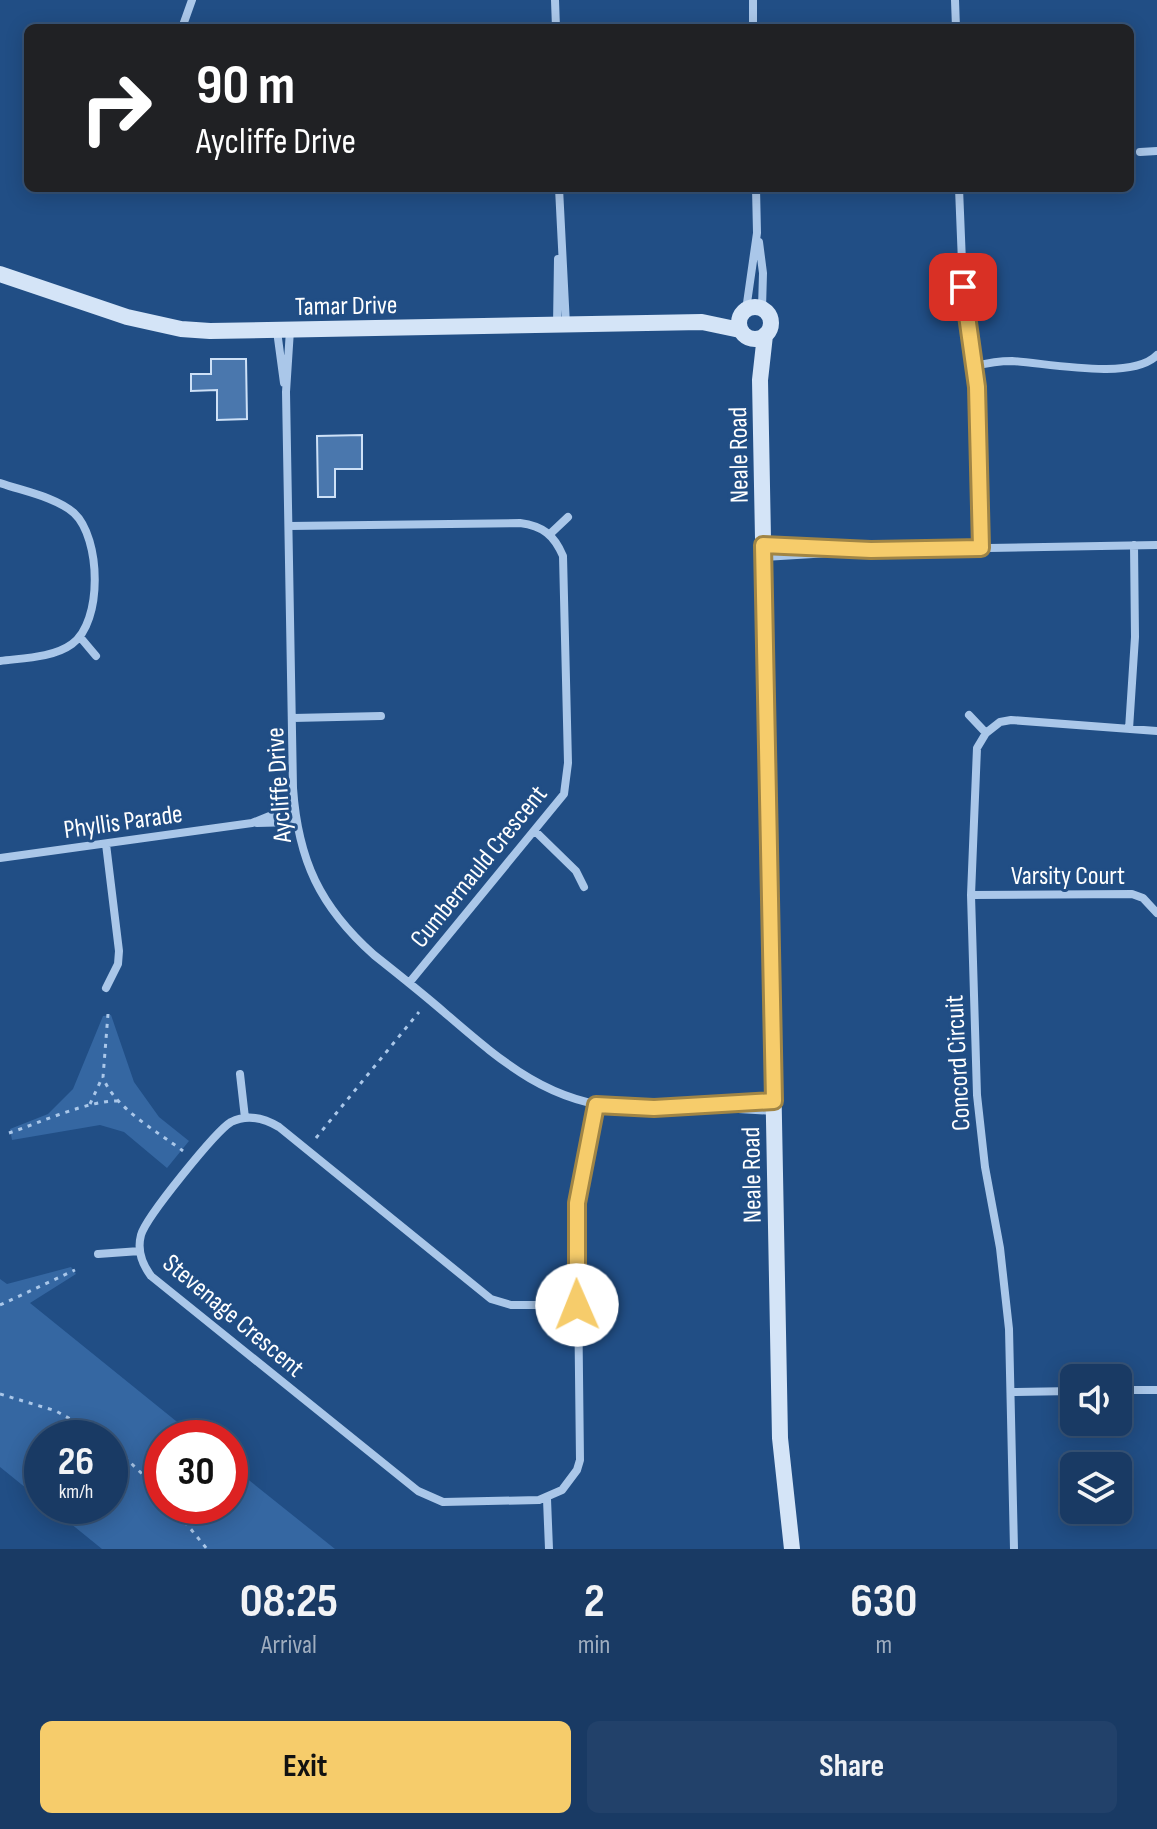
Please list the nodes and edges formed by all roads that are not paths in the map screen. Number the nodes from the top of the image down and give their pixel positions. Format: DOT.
graph roads {
  1 [pos="192,0"];
  2 [pos="555,0"];
  3 [pos="753,0"];
  4 [pos="955,0"];
  5 [pos="183,24"];
  6 [pos="556,24"];
  7 [pos="753,24"];
  8 [pos="956,24"];
  9 [pos="1157,151"];
  10 [pos="1140,152"];
  11 [pos="559,192"];
  12 [pos="756,192"];
  13 [pos="959,192"];
  14 [pos="757,233"];
  15 [pos="0,274"];
  16 [pos="750,310"];
  17 [pos="702,322"];
  18 [pos="562,325"];
  19 [pos="284,330"];
  20 [pos="752,334"];
  21 [pos="1157,355"];
  22 [pos="975,366"];
  23 [pos="0,483"];
  24 [pos="568,517"];
  25 [pos="289,526"];
  26 [pos="550,534"];
  27 [pos="1134,545"];
  28 [pos="1157,545"];
  29 [pos="981,548"];
  30 [pos="763,551"];
  31 [pos="80,637"];
  32 [pos="96,656"];
  33 [pos="0,661"];
  34 [pos="969,715"];
  35 [pos="381,716"];
  36 [pos="293,718"];
  37 [pos="1129,729"];
  38 [pos="1157,731"];
  39 [pos="986,733"];
  40 [pos="294,812"];
  41 [pos="296,822"];
  42 [pos="252,823"];
  43 [pos="535,831"];
  44 [pos="106,844"];
  45 [pos="0,858"];
  46 [pos="584,887"];
  47 [pos="971,895"];
  48 [pos="1157,913"];
  49 [pos="409,983"];
  50 [pos="106,988"];
  51 [pos="240,1074"];
  52 [pos="596,1105"];
  53 [pos="774,1106"];
  54 [pos="245,1118"];
  55 [pos="140,1251"];
  56 [pos="98,1254"];
  57 [pos="577,1305"];
  58 [pos="1132,1390"];
  59 [pos="1157,1390"];
  60 [pos="1060,1391"];
  61 [pos="1011,1392"];
  62 [pos="784,1488"];
  63 [pos="547,1499"];
  64 [pos="549,1549"];
  65 [pos="781,1549"];
  66 [pos="792,1549"];
  67 [pos="1014,1549"];
  1 -- 5 [label="street"];
  2 -- 6 [label="street"];
  3 -- 7 [label="street"];
  4 -- 8 [label="street"];
  9 -- 10 [label="street"];
  11 -- 18 [label="street"];
  12 -- 14 [label="street"];
  13 -- 22 [label="street"];
  14 -- 16 [label="street"];
  14 -- 16 [label="street"];
  15 -- 19 [label="street, Tamar Drive"];
  16 -- 17 [label="street, Tamar Drive"];
  16 -- 20 [label="street"];
  16 -- 20 [label="street, Neale Road"];
  17 -- 18 [label="street, Tamar Drive"];
  17 -- 20 [label="street, Tamar Drive"];
  18 -- 19 [label="street, Tamar Drive"];
  19 -- 25 [label="street, Aycliffe Drive"];
  20 -- 30 [label="street, Neale Road"];
  21 -- 22 [label="street"];
  22 -- 29 [label="street"];
  23 -- 31 [label="street"];
  24 -- 26 [label="street"];
  25 -- 26 [label="street"];
  25 -- 36 [label="street, Aycliffe Drive"];
  26 -- 43 [label="street, Cumbernauld Crescent"];
  27 -- 28 [label="street"];
  27 -- 29 [label="street"];
  27 -- 37 [label="street"];
  29 -- 30 [label="street"];
  30 -- 53 [label="street, Neale Road"];
  31 -- 32 [label="street"];
  31 -- 33 [label="street"];
  34 -- 39 [label="street"];
  35 -- 36 [label="street"];
  36 -- 40 [label="street, Aycliffe Drive"];
  37 -- 38 [label="street"];
  37 -- 39 [label="street"];
  39 -- 47 [label="street, Concord Circuit"];
  40 -- 41 [label="street, Aycliffe Drive"];
  40 -- 42 [label="street, Phyllis Parade"];
  41 -- 42 [label="street, Phyllis Parade"];
  41 -- 49 [label="street, Aycliffe Drive"];
  42 -- 44 [label="street, Phyllis Parade"];
  43 -- 46 [label="street"];
  43 -- 49 [label="street, Cumbernauld Crescent"];
  44 -- 45 [label="street, Phyllis Parade"];
  44 -- 50 [label="street"];
  47 -- 48 [label="street, Varsity Court"];
  47 -- 61 [label="street, Concord Circuit"];
  49 -- 52 [label="street, Aycliffe Drive"];
  51 -- 54 [label="street"];
  52 -- 53 [label="street, Aycliffe Drive"];
  52 -- 57 [label="street"];
  53 -- 62 [label="street, Neale Road"];
  54 -- 55 [label="street, Stevenage Crescent"];
  54 -- 57 [label="street"];
  55 -- 56 [label="street"];
  55 -- 63 [label="street, Stevenage Crescent"];
  57 -- 63 [label="street"];
  58 -- 59 [label="street"];
  60 -- 61 [label="street"];
  61 -- 67 [label="street, Concord Circuit"];
  62 -- 65 [label="street, Neale Road"];
  62 -- 66 [label="street, Neale Road"];
  63 -- 64 [label="street"];
}
